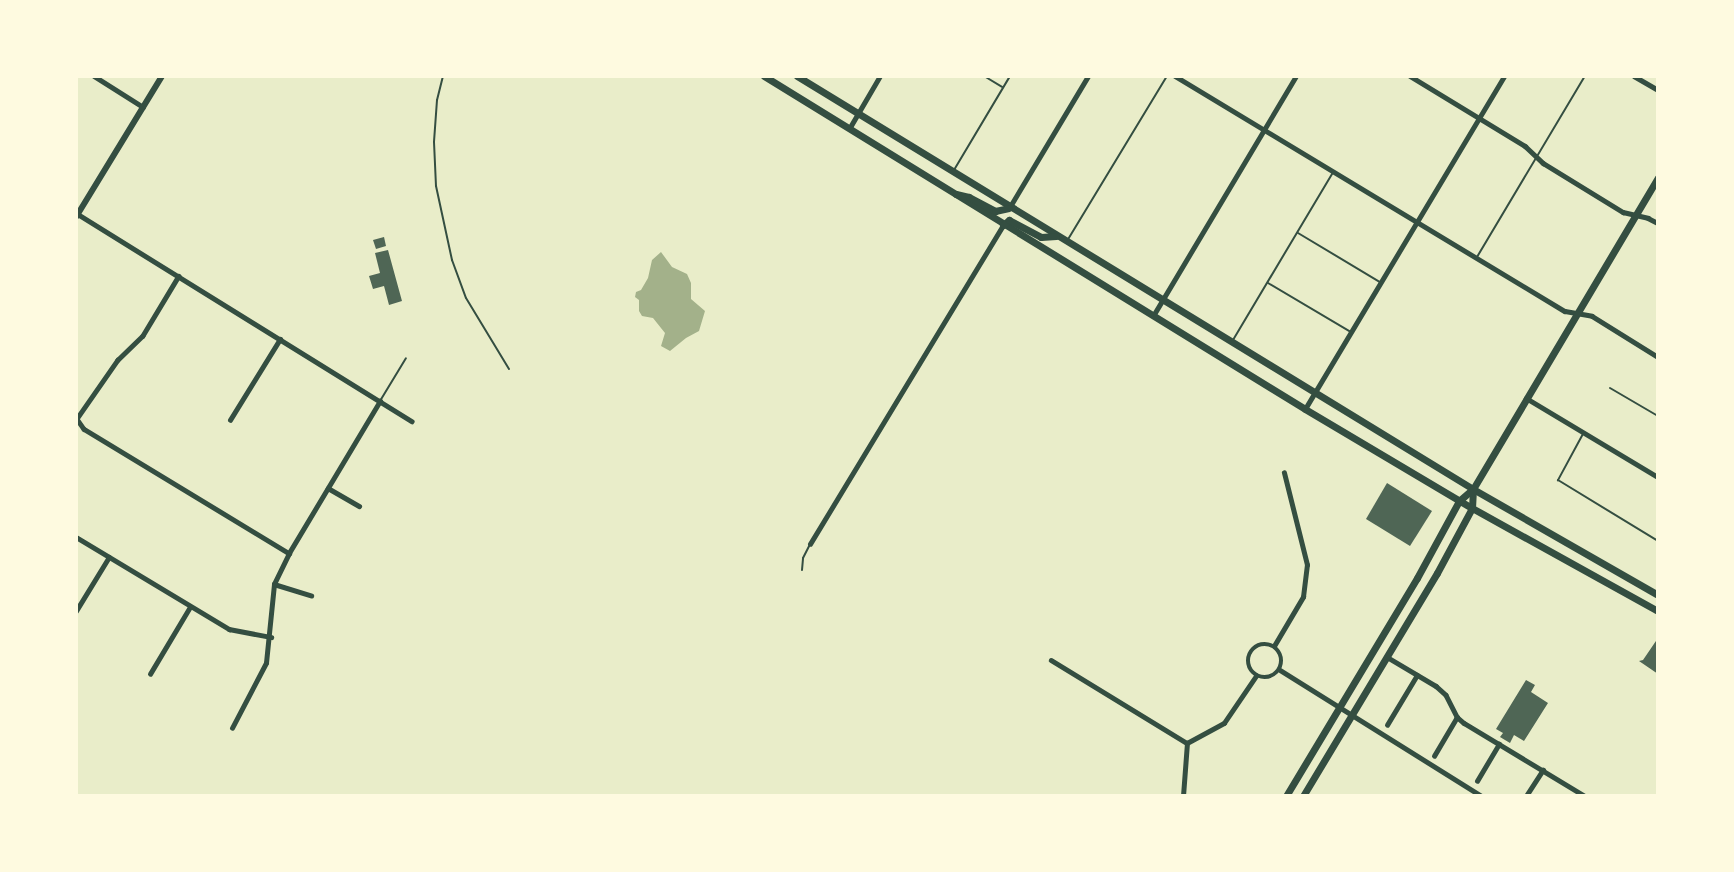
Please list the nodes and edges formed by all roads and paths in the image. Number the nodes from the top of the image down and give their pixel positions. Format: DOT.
graph roads {
  1 [pos="94,76"];
  2 [pos="162,76"];
  3 [pos="443,76"];
  4 [pos="764,76"];
  5 [pos="797,76"];
  6 [pos="880,76"];
  7 [pos="984,76"];
  8 [pos="1010,76"];
  9 [pos="1088,76"];
  10 [pos="1167,76"];
  11 [pos="1175,76"];
  12 [pos="1296,76"];
  13 [pos="1410,76"];
  14 [pos="1504,76"];
  15 [pos="1585,76"];
  16 [pos="1634,76"];
  17 [pos="1003,88"];
  18 [pos="1658,90"];
  19 [pos="143,107"];
  20 [pos="857,114"];
  21 [pos="1479,118"];
  22 [pos="849,129"];
  23 [pos="1264,131"];
  24 [pos="1536,157"];
  25 [pos="953,172"];
  26 [pos="1333,172"];
  27 [pos="1658,178"];
  28 [pos="952,193"];
  29 [pos="1009,208"];
  30 [pos="77,215"];
  31 [pos="1635,215"];
  32 [pos="1417,222"];
  33 [pos="1658,224"];
  34 [pos="1003,225"];
  35 [pos="1298,232"];
  36 [pos="1056,236"];
  37 [pos="1066,242"];
  38 [pos="1477,257"];
  39 [pos="179,276"];
  40 [pos="1268,282"];
  41 [pos="1380,282"];
  42 [pos="1162,300"];
  43 [pos="1577,312"];
  44 [pos="1152,317"];
  45 [pos="1351,332"];
  46 [pos="280,339"];
  47 [pos="1232,342"];
  48 [pos="1658,357"];
  49 [pos="406,358"];
  50 [pos="508,369"];
  51 [pos="1610,388"];
  52 [pos="1314,392"];
  53 [pos="1526,398"];
  54 [pos="380,401"];
  55 [pos="1305,409"];
  56 [pos="1658,416"];
  57 [pos="77,419"];
  58 [pos="230,420"];
  59 [pos="412,421"];
  60 [pos="1584,432"];
  61 [pos="1284,473"];
  62 [pos="1658,477"];
  63 [pos="328,488"];
  64 [pos="1473,489"];
  65 [pos="1459,501"];
  66 [pos="359,506"];
  67 [pos="1472,508"];
  68 [pos="76,537"];
  69 [pos="1658,541"];
  70 [pos="810,544"];
  71 [pos="289,553"];
  72 [pos="109,557"];
  73 [pos="802,570"];
  74 [pos="274,584"];
  75 [pos="311,595"];
  76 [pos="1658,595"];
  77 [pos="190,607"];
  78 [pos="76,610"];
  79 [pos="1658,610"];
  80 [pos="271,637"];
  81 [pos="1274,646"];
  82 [pos="1387,657"];
  83 [pos="1051,660"];
  84 [pos="1280,670"];
  85 [pos="150,674"];
  86 [pos="1418,675"];
  87 [pos="1256,676"];
  88 [pos="1339,707"];
  89 [pos="1352,715"];
  90 [pos="1457,717"];
  91 [pos="1387,725"];
  92 [pos="232,728"];
  93 [pos="1187,743"];
  94 [pos="1499,744"];
  95 [pos="1434,756"];
  96 [pos="1543,770"];
  97 [pos="1477,781"];
  98 [pos="1183,795"];
  99 [pos="1286,795"];
  100 [pos="1303,795"];
  101 [pos="1482,795"];
  102 [pos="1526,795"];
  103 [pos="1585,795"];
  1 -- 19 [label="street"];
  2 -- 19 [label="main road"];
  3 -- 50 [label="lane"];
  4 -- 22 [label="main road"];
  5 -- 20 [label="main road"];
  6 -- 20 [label="street"];
  7 -- 17 [label="lane"];
  8 -- 17 [label="lane"];
  9 -- 29 [label="street"];
  10 -- 37 [label="lane"];
  11 -- 23 [label="street"];
  12 -- 23 [label="street"];
  13 -- 21 [label="street"];
  14 -- 21 [label="street"];
  15 -- 24 [label="lane"];
  16 -- 18 [label="street"];
  17 -- 25 [label="lane"];
  19 -- 30 [label="main road"];
  20 -- 22 [label="street"];
  20 -- 25 [label="main road"];
  21 -- 24 [label="street"];
  21 -- 32 [label="street"];
  22 -- 28 [label="main road"];
  23 -- 26 [label="street"];
  23 -- 42 [label="street"];
  24 -- 31 [label="street"];
  24 -- 38 [label="lane"];
  25 -- 29 [label="main road"];
  26 -- 32 [label="street"];
  26 -- 35 [label="lane"];
  27 -- 31 [label="main road"];
  28 -- 29 [label="main road"];
  28 -- 34 [label="main road"];
  29 -- 36 [label="main road"];
  30 -- 39 [label="street"];
  31 -- 33 [label="street"];
  31 -- 43 [label="main road"];
  32 -- 38 [label="street"];
  32 -- 41 [label="street"];
  34 -- 36 [label="main road"];
  34 -- 44 [label="main road"];
  34 -- 70 [label="street"];
  35 -- 40 [label="lane"];
  35 -- 41 [label="lane"];
  36 -- 37 [label="main road"];
  37 -- 42 [label="main road"];
  38 -- 43 [label="street"];
  39 -- 46 [label="street"];
  39 -- 57 [label="street"];
  40 -- 45 [label="lane"];
  40 -- 47 [label="lane"];
  41 -- 45 [label="street"];
  42 -- 44 [label="street"];
  42 -- 47 [label="main road"];
  43 -- 48 [label="street"];
  43 -- 53 [label="main road"];
  44 -- 55 [label="main road"];
  45 -- 52 [label="street"];
  46 -- 54 [label="street"];
  46 -- 58 [label="street"];
  47 -- 52 [label="main road"];
  49 -- 54 [label="lane"];
  51 -- 56 [label="lane"];
  52 -- 55 [label="street"];
  52 -- 64 [label="main road"];
  53 -- 60 [label="street"];
  53 -- 64 [label="main road"];
  54 -- 59 [label="street"];
  54 -- 63 [label="street"];
  55 -- 65 [label="main road"];
  57 -- 71 [label="street"];
  60 -- 62 [label="street"];
  60 -- 69 [label="lane"];
  61 -- 81 [label="street"];
  63 -- 66 [label="street"];
  63 -- 71 [label="street"];
  64 -- 65 [label="main road"];
  64 -- 67 [label="main road"];
  64 -- 76 [label="main road"];
  65 -- 67 [label="main road"];
  65 -- 88 [label="main road"];
  67 -- 79 [label="main road"];
  67 -- 82 [label="main road"];
  68 -- 72 [label="street"];
  70 -- 73 [label="lane"];
  71 -- 74 [label="street"];
  72 -- 77 [label="street"];
  72 -- 78 [label="street"];
  74 -- 75 [label="street"];
  74 -- 80 [label="street"];
  77 -- 80 [label="street"];
  77 -- 85 [label="street"];
  80 -- 92 [label="street"];
  81 -- 84 [label="street"];
  81 -- 87 [label="street"];
  82 -- 86 [label="street"];
  82 -- 89 [label="main road"];
  83 -- 93 [label="street"];
  84 -- 87 [label="street"];
  84 -- 88 [label="street"];
  86 -- 90 [label="street"];
  86 -- 91 [label="street"];
  87 -- 93 [label="street"];
  88 -- 89 [label="street"];
  88 -- 99 [label="main road"];
  89 -- 100 [label="main road"];
  89 -- 101 [label="street"];
  90 -- 94 [label="street"];
  90 -- 95 [label="street"];
  93 -- 98 [label="street"];
  94 -- 96 [label="street"];
  94 -- 97 [label="street"];
  96 -- 102 [label="street"];
  96 -- 103 [label="street"];
}
